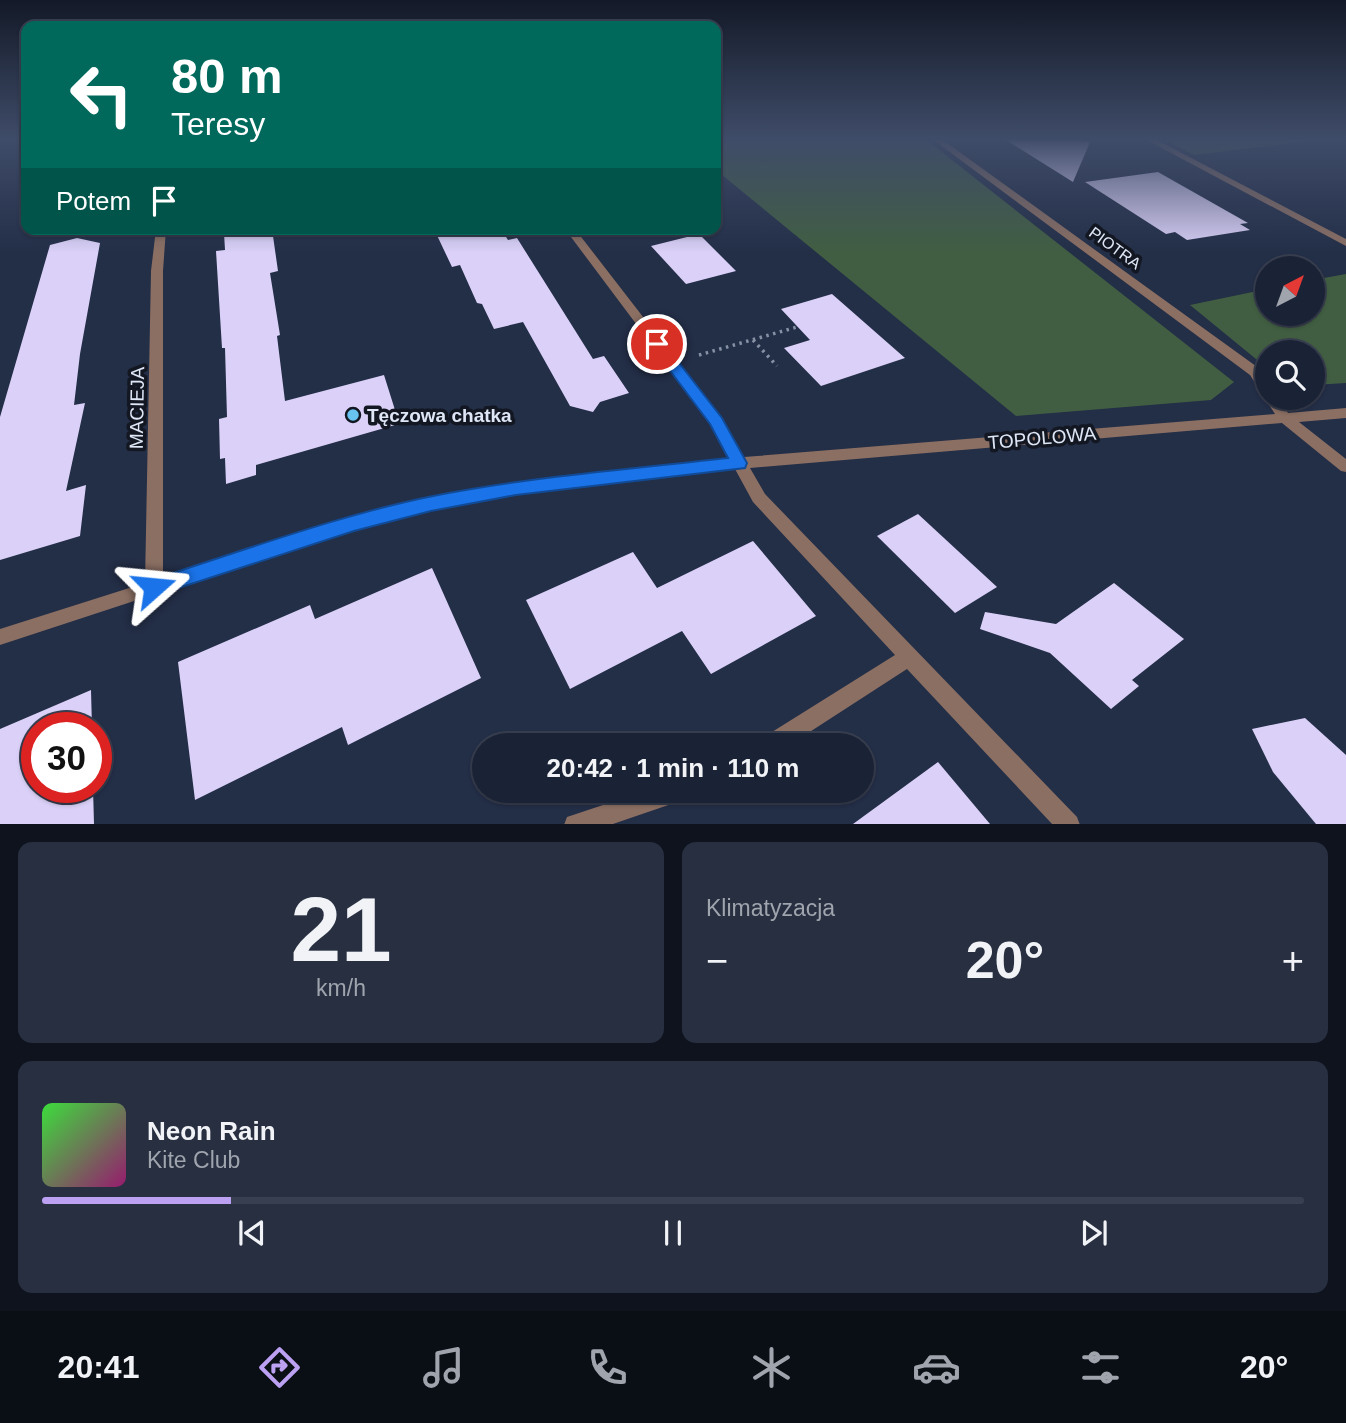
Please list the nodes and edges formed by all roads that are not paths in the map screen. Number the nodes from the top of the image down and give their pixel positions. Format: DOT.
graph roads {
  1 [pos="988,176"];
  2 [pos="1220,176"];
  3 [pos="160,235"];
  4 [pos="575,235"];
  5 [pos="1346,243"];
  6 [pos="1255,372"];
  7 [pos="1279,410"];
  8 [pos="1346,413"];
  9 [pos="1283,416"];
  10 [pos="739,463"];
  11 [pos="1346,467"];
  12 [pos="154,587"];
  13 [pos="0,637"];
  14 [pos="909,657"];
  15 [pos="789,733"];
  16 [pos="641,803"];
  17 [pos="575,824"];
  18 [pos="1069,824"];
  1 -- 6 [label="street, PIOTRA"];
  2 -- 5 [label="street"];
  3 -- 12 [label="street, MACIEJA"];
  4 -- 10 [label="street"];
  7 -- 9 [label="street"];
  8 -- 9 [label="street, TOPOLOWA"];
  9 -- 10 [label="street, TOPOLOWA"];
  9 -- 11 [label="street"];
  10 -- 12 [label="street, TOPOLOWA"];
  10 -- 14 [label="street"];
  12 -- 13 [label="street, TOPOLOWA"];
  14 -- 15 [label="street"];
  14 -- 18 [label="street"];
  16 -- 17 [label="street"];
}
